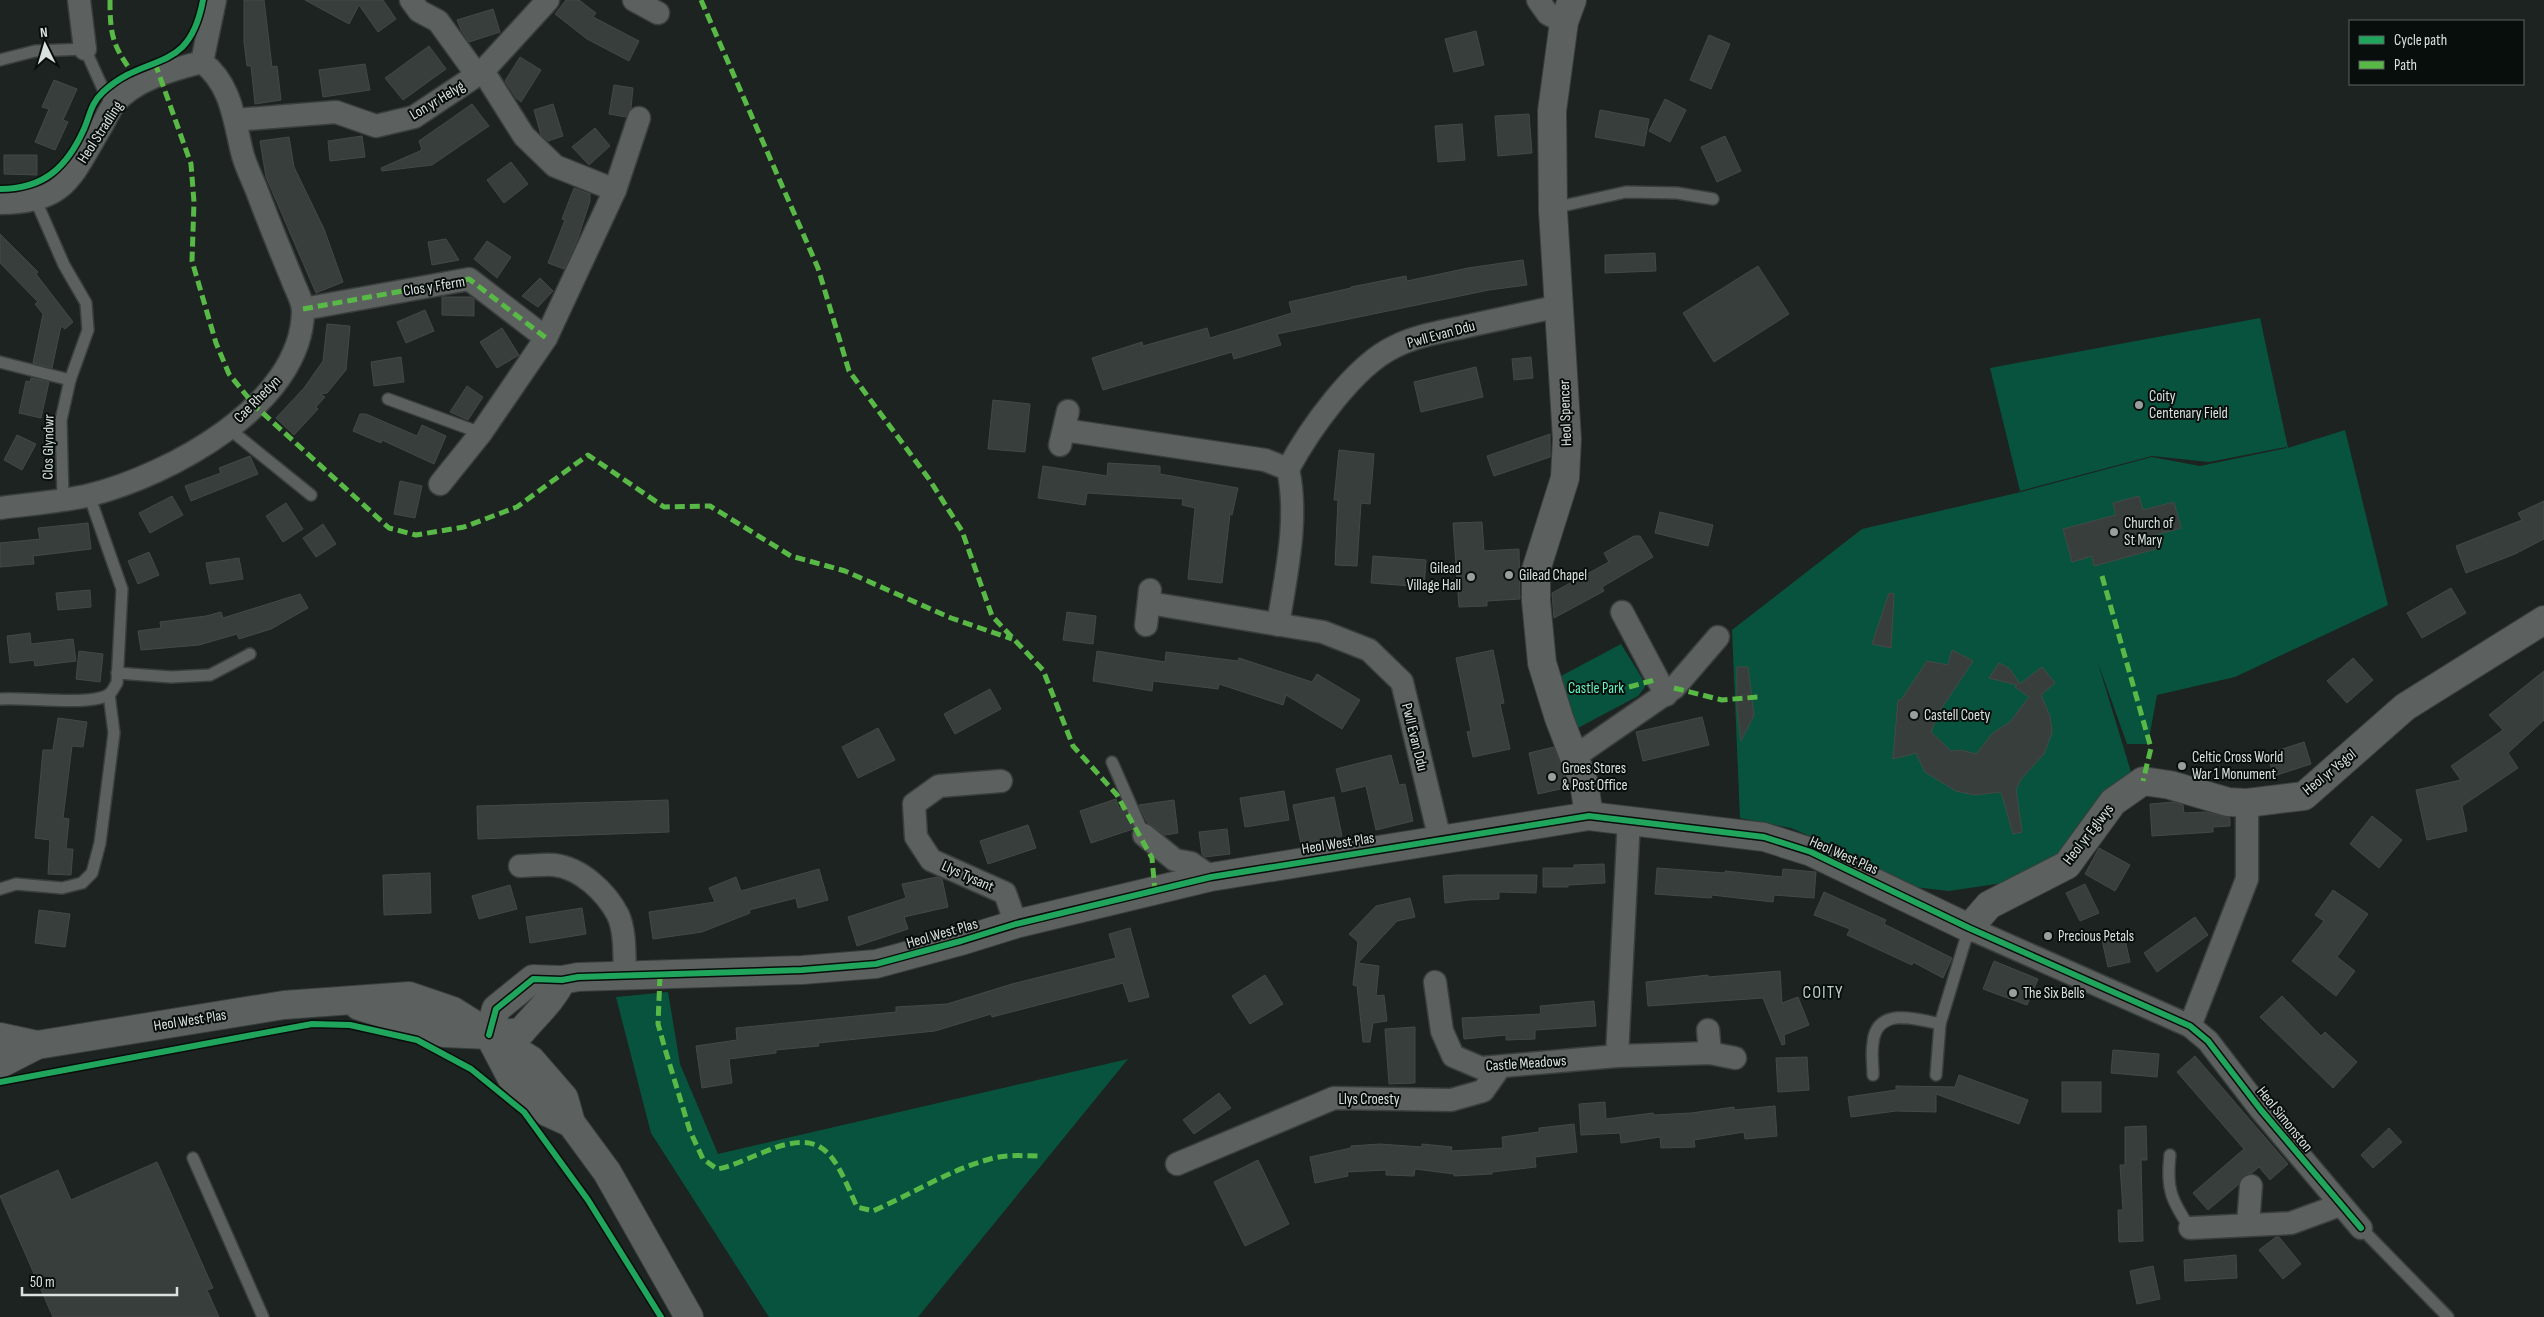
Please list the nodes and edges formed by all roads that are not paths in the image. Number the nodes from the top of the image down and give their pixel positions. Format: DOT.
graph roads {
  1 [pos="79,0"];
  2 [pos="215,0"];
  3 [pos="411,0"];
  4 [pos="548,0"];
  5 [pos="634,0"];
  6 [pos="1538,0"];
  7 [pos="1568,11"];
  8 [pos="658,13"];
  9 [pos="85,49"];
  10 [pos="0,60"];
  11 [pos="202,62"];
  12 [pos="480,73"];
  13 [pos="114,105"];
  14 [pos="640,118"];
  15 [pos="235,120"];
  16 [pos="614,190"];
  17 [pos="1713,199"];
  18 [pos="36,201"];
  19 [pos="0,203"];
  20 [pos="1553,208"];
  21 [pos="1560,306"];
  22 [pos="303,308"];
  23 [pos="546,338"];
  24 [pos="0,362"];
  25 [pos="70,380"];
  26 [pos="388,399"];
  27 [pos="228,428"];
  28 [pos="1064,429"];
  29 [pos="480,433"];
  30 [pos="1288,469"];
  31 [pos="440,484"];
  32 [pos="89,495"];
  33 [pos="311,495"];
  34 [pos="63,499"];
  35 [pos="0,508"];
  36 [pos="1148,606"];
  37 [pos="1622,612"];
  38 [pos="2544,620"];
  39 [pos="1278,625"];
  40 [pos="1718,637"];
  41 [pos="250,654"];
  42 [pos="117,673"];
  43 [pos="110,694"];
  44 [pos="1666,694"];
  45 [pos="0,699"];
  46 [pos="1574,757"];
  47 [pos="1112,762"];
  48 [pos="1001,781"];
  49 [pos="2247,803"];
  50 [pos="1589,816"];
  51 [pos="1629,820"];
  52 [pos="1144,835"];
  53 [pos="1440,840"];
  54 [pos="520,866"];
  55 [pos="1211,877"];
  56 [pos="0,889"];
  57 [pos="1016,924"];
  58 [pos="1969,928"];
  59 [pos="625,976"];
  60 [pos="1435,982"];
  61 [pos="1940,1024"];
  62 [pos="2190,1026"];
  63 [pos="1708,1030"];
  64 [pos="489,1035"];
  65 [pos="0,1037"];
  66 [pos="36,1045"];
  67 [pos="1710,1053"];
  68 [pos="1617,1056"];
  69 [pos="1735,1058"];
  70 [pos="0,1064"];
  71 [pos="1500,1067"];
  72 [pos="1873,1075"];
  73 [pos="1936,1075"];
  74 [pos="2170,1155"];
  75 [pos="193,1158"];
  76 [pos="1177,1164"];
  77 [pos="2251,1186"];
  78 [pos="2340,1205"];
  79 [pos="2248,1224"];
  80 [pos="2190,1228"];
  81 [pos="2361,1228"];
  82 [pos="262,1317"];
  83 [pos="689,1317"];
  84 [pos="2448,1317"];
  1 -- 9 [label="street"];
  2 -- 11 [label="street"];
  3 -- 12 [label="street"];
  4 -- 12 [label="street, Lon yr Helyg"];
  5 -- 8 [label="street"];
  6 -- 7 [label="street"];
  7 -- 20 [label="street, Heol Spencer"];
  9 -- 10 [label="lane"];
  9 -- 13 [label="lane"];
  11 -- 13 [label="street, Heol Stradling"];
  11 -- 15 [label="street, Cae Rhedyn"];
  12 -- 15 [label="street, Lon yr Helyg"];
  12 -- 16 [label="street"];
  13 -- 18 [label="street, Heol Stradling"];
  14 -- 16 [label="street"];
  15 -- 22 [label="street, Cae Rhedyn"];
  16 -- 23 [label="street"];
  17 -- 20 [label="lane"];
  18 -- 19 [label="street, Heol Stradling"];
  18 -- 25 [label="lane, Clos Glyndwr"];
  20 -- 21 [label="street, Heol Spencer"];
  21 -- 30 [label="street, Pwll Evan Ddu"];
  21 -- 46 [label="street, Heol Spencer"];
  22 -- 23 [label="street, Clos y Fferm"];
  22 -- 27 [label="street, Cae Rhedyn"];
  23 -- 29 [label="street"];
  24 -- 25 [label="lane"];
  25 -- 34 [label="lane, Clos Glyndwr"];
  26 -- 29 [label="lane"];
  27 -- 32 [label="street, Cae Rhedyn"];
  27 -- 33 [label="lane"];
  28 -- 30 [label="street"];
  29 -- 31 [label="street"];
  30 -- 39 [label="street"];
  32 -- 34 [label="street, Cae Rhedyn"];
  32 -- 42 [label="lane"];
  34 -- 35 [label="street, Cae Rhedyn"];
  36 -- 39 [label="street, Pwll Evan Ddu"];
  37 -- 44 [label="street"];
  38 -- 49 [label="street, Heol yr Ysgol"];
  39 -- 53 [label="street, Pwll Evan Ddu"];
  40 -- 44 [label="street"];
  41 -- 42 [label="lane"];
  42 -- 43 [label="lane"];
  43 -- 45 [label="lane"];
  43 -- 56 [label="lane"];
  44 -- 46 [label="street"];
  46 -- 50 [label="street, Heol Spencer"];
  47 -- 52 [label="lane"];
  48 -- 57 [label="street, Llys Tysant"];
  49 -- 58 [label="street, Heol yr Eglwys"];
  49 -- 62 [label="street"];
  50 -- 51 [label="street, Heol West Plas"];
  50 -- 53 [label="street, Heol West Plas"];
  51 -- 58 [label="street, Heol West Plas"];
  51 -- 68 [label="street"];
  52 -- 55 [label="street"];
  53 -- 55 [label="street, Heol West Plas"];
  54 -- 59 [label="street"];
  55 -- 57 [label="street, Heol West Plas"];
  57 -- 59 [label="street, Heol West Plas"];
  58 -- 61 [label="lane"];
  58 -- 62 [label="street, Heol West Plas"];
  59 -- 64 [label="street, Heol West Plas"];
  60 -- 71 [label="street, Castle Meadows"];
  61 -- 72 [label="lane"];
  61 -- 73 [label="lane"];
  62 -- 78 [label="street, Heol Simonston"];
  63 -- 67 [label="street"];
  64 -- 66 [label="street, Heol West Plas"];
  64 -- 83 [label="street"];
  65 -- 66 [label="street, Heol West Plas"];
  66 -- 70 [label="street, Heol West Plas"];
  67 -- 68 [label="street, Castle Meadows"];
  67 -- 69 [label="street, Castle Meadows"];
  68 -- 71 [label="street, Castle Meadows"];
  71 -- 76 [label="street, Llys Croesty"];
  74 -- 80 [label="lane"];
  75 -- 82 [label="lane"];
  77 -- 79 [label="street"];
  78 -- 79 [label="street"];
  78 -- 81 [label="street, Heol Simonston"];
  79 -- 80 [label="street"];
  81 -- 84 [label="lane, Heol Simonston"];
}
